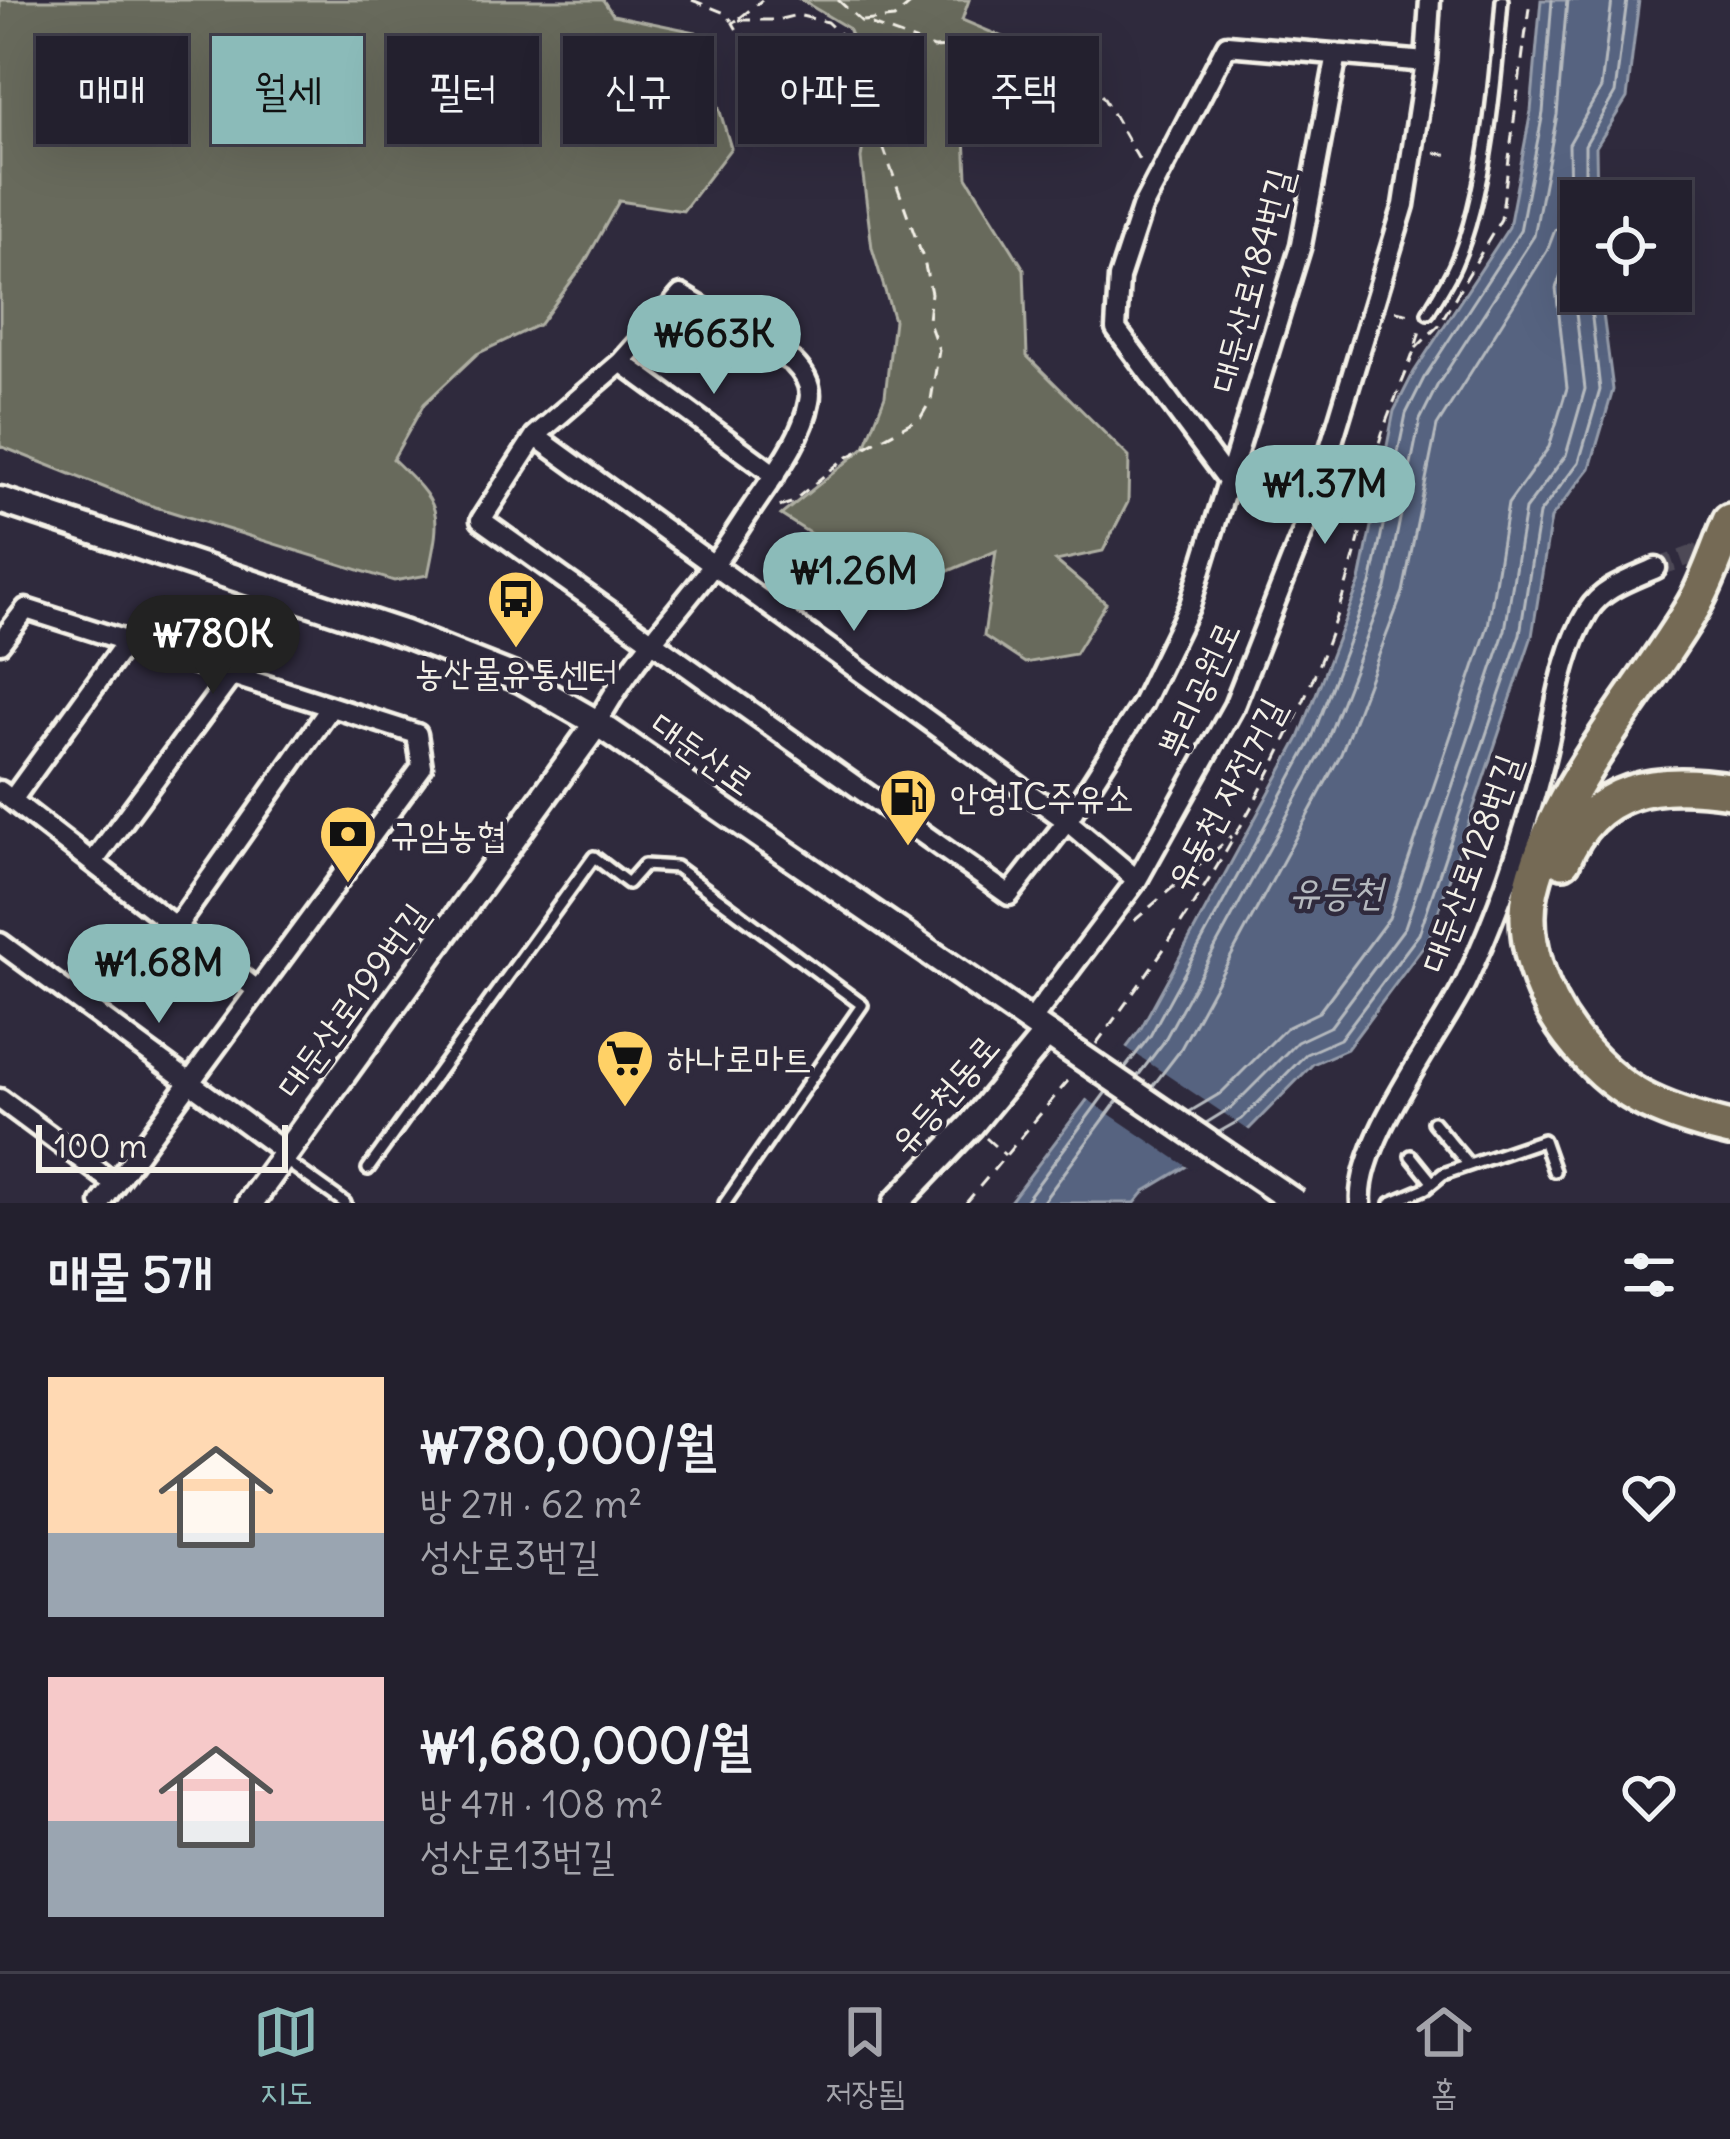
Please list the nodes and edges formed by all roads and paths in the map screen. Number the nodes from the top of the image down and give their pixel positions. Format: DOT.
graph roads {
  1 [pos="692,0"];
  2 [pos="762,0"];
  3 [pos="838,0"];
  4 [pos="915,0"];
  5 [pos="1430,0"];
  6 [pos="1502,0"];
  7 [pos="1530,0"];
  8 [pos="861,21"];
  9 [pos="735,22"];
  10 [pos="744,36"];
  11 [pos="842,36"];
  12 [pos="1337,54"];
  13 [pos="1426,62"];
  14 [pos="882,144"];
  15 [pos="1435,153"];
  16 [pos="1454,155"];
  17 [pos="1154,187"];
  18 [pos="1396,311"];
  19 [pos="1422,314"];
  20 [pos="1420,330"];
  21 [pos="1415,349"];
  22 [pos="621,362"];
  23 [pos="535,436"];
  24 [pos="775,475"];
  25 [pos="1228,480"];
  26 [pos="0,500"];
  27 [pos="753,507"];
  28 [pos="1310,511"];
  29 [pos="1730,521"];
  30 [pos="713,566"];
  31 [pos="1656,568"];
  32 [pos="128,641"];
  33 [pos="0,643"];
  34 [pos="652,644"];
  35 [pos="232,675"];
  36 [pos="331,706"];
  37 [pos="597,723"];
  38 [pos="1730,790"];
  39 [pos="6,795"];
  40 [pos="1066,821"];
  41 [pos="1236,832"];
  42 [pos="93,862"];
  43 [pos="1137,880"];
  44 [pos="1134,922"];
  45 [pos="176,926"];
  46 [pos="0,943"];
  47 [pos="257,990"];
  48 [pos="1058,1039"];
  49 [pos="1073,1075"];
  50 [pos="189,1082"];
  51 [pos="0,1099"];
  52 [pos="1730,1107"];
  53 [pos="1432,1122"];
  54 [pos="971,1125"];
  55 [pos="1730,1129"];
  56 [pos="284,1156"];
  57 [pos="1007,1156"];
  58 [pos="1411,1156"];
  59 [pos="1469,1165"];
  60 [pos="368,1169"];
  61 [pos="1553,1171"];
  62 [pos="1432,1183"];
  63 [pos="115,1184"];
  64 [pos="101,1203"];
  65 [pos="250,1203"];
  66 [pos="345,1203"];
  67 [pos="725,1203"];
  68 [pos="896,1203"];
  69 [pos="966,1203"];
  70 [pos="1296,1203"];
  71 [pos="1360,1203"];
  72 [pos="1391,1203"];
  1 -- 9 [label="path"];
  2 -- 9 [label="path"];
  3 -- 8 [label="path"];
  4 -- 8 [label="path"];
  5 -- 13 [label="street, 뿌리공원로"];
  6 -- 19 [label="lane"];
  7 -- 21 [label="path, 유동천 자전거길"];
  8 -- 17 [label="path"];
  9 -- 10 [label="path"];
  9 -- 11 [label="path"];
  12 -- 13 [label="street"];
  12 -- 17 [label="street"];
  12 -- 25 [label="street, 대둔산로184번길"];
  13 -- 28 [label="street, 뿌리공원로"];
  14 -- 27 [label="path"];
  15 -- 16 [label="path"];
  17 -- 25 [label="street"];
  18 -- 19 [label="path"];
  20 -- 21 [label="path, 유동천 자전거길"];
  21 -- 41 [label="path, 유동천 자전거길"];
  22 -- 23 [label="street"];
  22 -- 24 [label="street"];
  22 -- 24 [label="street"];
  23 -- 30 [label="street"];
  23 -- 34 [label="street"];
  24 -- 27 [label="street"];
  25 -- 28 [label="street"];
  25 -- 40 [label="street, 대둔산로184번길"];
  26 -- 37 [label="main road, 대둔산로"];
  27 -- 30 [label="street"];
  28 -- 43 [label="street, 뿌리공원로"];
  29 -- 55 [label="highway"];
  30 -- 34 [label="street"];
  30 -- 40 [label="street"];
  31 -- 71 [label="street, 대둔산로128번길"];
  32 -- 33 [label="street"];
  32 -- 35 [label="street"];
  32 -- 39 [label="street"];
  34 -- 37 [label="street"];
  34 -- 40 [label="street, 대둔산로184번길"];
  35 -- 36 [label="street"];
  35 -- 42 [label="street"];
  36 -- 45 [label="street"];
  36 -- 47 [label="street"];
  37 -- 48 [label="main road, 대둔산로"];
  37 -- 56 [label="main road, 대둔산로199번길"];
  38 -- 52 [label="highway"];
  39 -- 42 [label="street"];
  40 -- 43 [label="street"];
  41 -- 44 [label="path"];
  41 -- 48 [label="path, 유동천 자전거길"];
  42 -- 45 [label="street"];
  43 -- 48 [label="street, 뿌리공원로"];
  45 -- 47 [label="street"];
  46 -- 50 [label="street"];
  47 -- 50 [label="street"];
  48 -- 54 [label="main road, 유등천동로"];
  48 -- 70 [label="main road, 대둔산로, bridge"];
  49 -- 57 [label="path"];
  50 -- 56 [label="street"];
  50 -- 63 [label="street"];
  51 -- 63 [label="street"];
  53 -- 59 [label="lane"];
  54 -- 57 [label="path"];
  54 -- 68 [label="main road, 유등천동로"];
  56 -- 65 [label="main road, 대둔산로199번길"];
  56 -- 66 [label="lane"];
  57 -- 69 [label="path"];
  58 -- 62 [label="lane"];
  59 -- 61 [label="lane"];
  59 -- 62 [label="lane"];
  60 -- 67 [label="lane"];
  62 -- 72 [label="lane"];
  63 -- 64 [label="street"];
}
